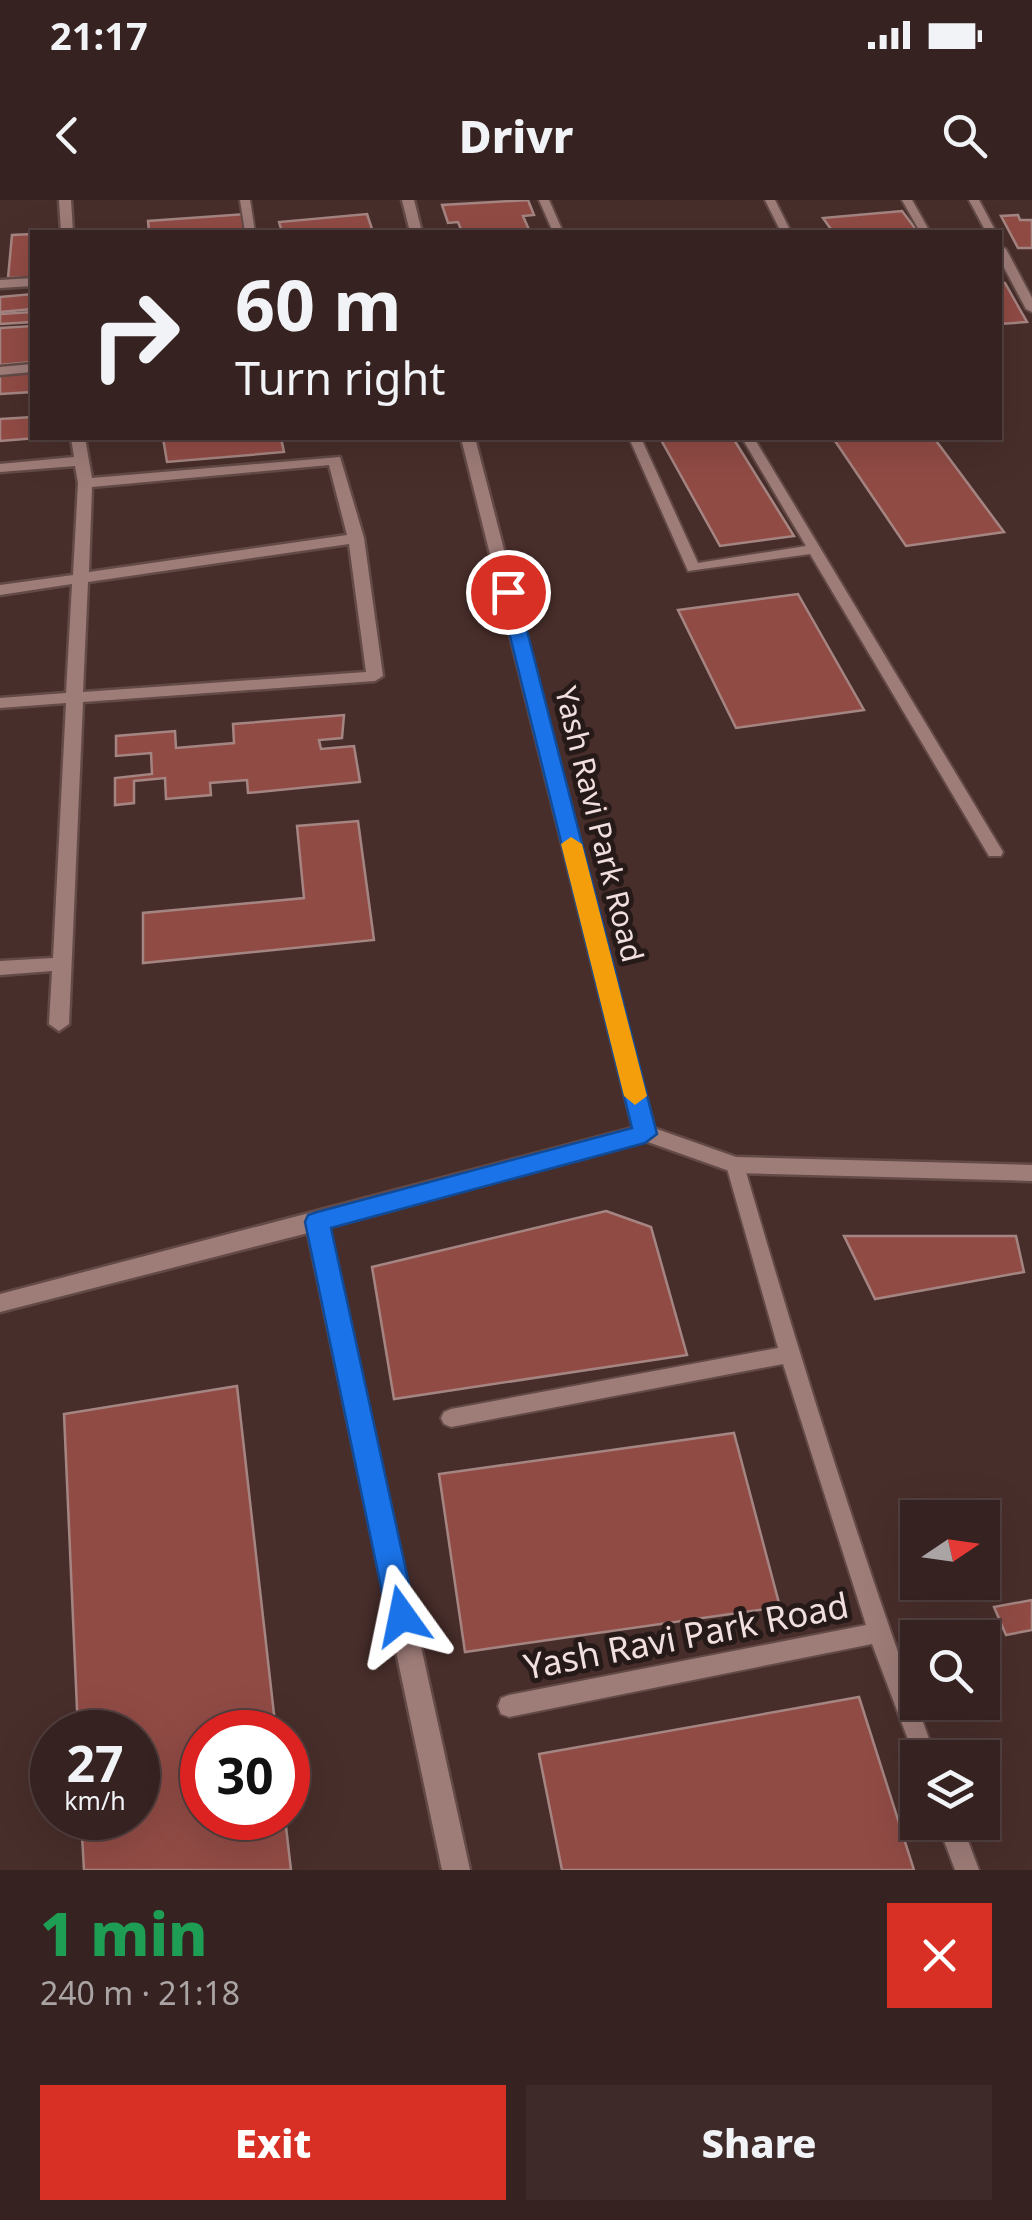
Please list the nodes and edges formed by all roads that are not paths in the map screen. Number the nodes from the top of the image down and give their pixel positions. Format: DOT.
graph roads {
  1 [pos="66,200"];
  2 [pos="244,200"];
  3 [pos="408,200"];
  4 [pos="544,200"];
  5 [pos="770,200"];
  6 [pos="907,200"];
  7 [pos="974,200"];
  8 [pos="68,230"];
  9 [pos="250,230"];
  10 [pos="416,230"];
  11 [pos="557,230"];
  12 [pos="785,230"];
  13 [pos="925,230"];
  14 [pos="991,230"];
  15 [pos="1006,271"];
  16 [pos="30,282"];
  17 [pos="0,284"];
  18 [pos="1032,309"];
  19 [pos="30,368"];
  20 [pos="0,370"];
  21 [pos="78,440"];
  22 [pos="469,440"];
  23 [pos="636,440"];
  24 [pos="749,440"];
  25 [pos="81,461"];
  26 [pos="0,468"];
  27 [pos="85,483"];
  28 [pos="356,538"];
  29 [pos="814,549"];
  30 [pos="80,578"];
  31 [pos="0,590"];
  32 [pos="74,698"];
  33 [pos="0,703"];
  34 [pos="995,852"];
  35 [pos="62,964"];
  36 [pos="0,968"];
  37 [pos="58,1024"];
  38 [pos="645,1134"];
  39 [pos="734,1165"];
  40 [pos="1032,1173"];
  41 [pos="317,1222"];
  42 [pos="0,1303"];
  43 [pos="788,1355"];
  44 [pos="452,1418"];
  45 [pos="877,1632"];
  46 [pos="509,1706"];
  47 [pos="917,1740"];
  48 [pos="956,1840"];
  49 [pos="456,1870"];
  50 [pos="967,1870"];
  1 -- 8 [label="street"];
  2 -- 9 [label="lane"];
  3 -- 10 [label="street"];
  4 -- 11 [label="lane"];
  5 -- 12 [label="lane"];
  6 -- 13 [label="lane"];
  7 -- 14 [label="lane"];
  15 -- 18 [label="lane"];
  16 -- 17 [label="street"];
  19 -- 20 [label="street"];
  21 -- 25 [label="street"];
  22 -- 38 [label="street, Yash Ravi Park Road"];
  23 -- 29 [label="lane"];
  24 -- 29 [label="lane"];
  25 -- 26 [label="street"];
  25 -- 27 [label="street"];
  27 -- 28 [label="street"];
  27 -- 30 [label="street"];
  28 -- 30 [label="street"];
  28 -- 32 [label="street"];
  29 -- 34 [label="lane"];
  30 -- 31 [label="street"];
  30 -- 32 [label="street"];
  32 -- 33 [label="street"];
  32 -- 35 [label="street"];
  35 -- 36 [label="street"];
  35 -- 37 [label="street"];
  38 -- 39 [label="street"];
  38 -- 41 [label="street"];
  39 -- 40 [label="street"];
  39 -- 43 [label="lane, Yash Ravi Park Road"];
  41 -- 42 [label="street"];
  41 -- 49 [label="street"];
  43 -- 44 [label="lane"];
  43 -- 45 [label="lane, Yash Ravi Park Road"];
  45 -- 46 [label="lane, Yash Ravi Park Road"];
  45 -- 47 [label="lane, Yash Ravi Park Road"];
  48 -- 50 [label="lane"];
}
